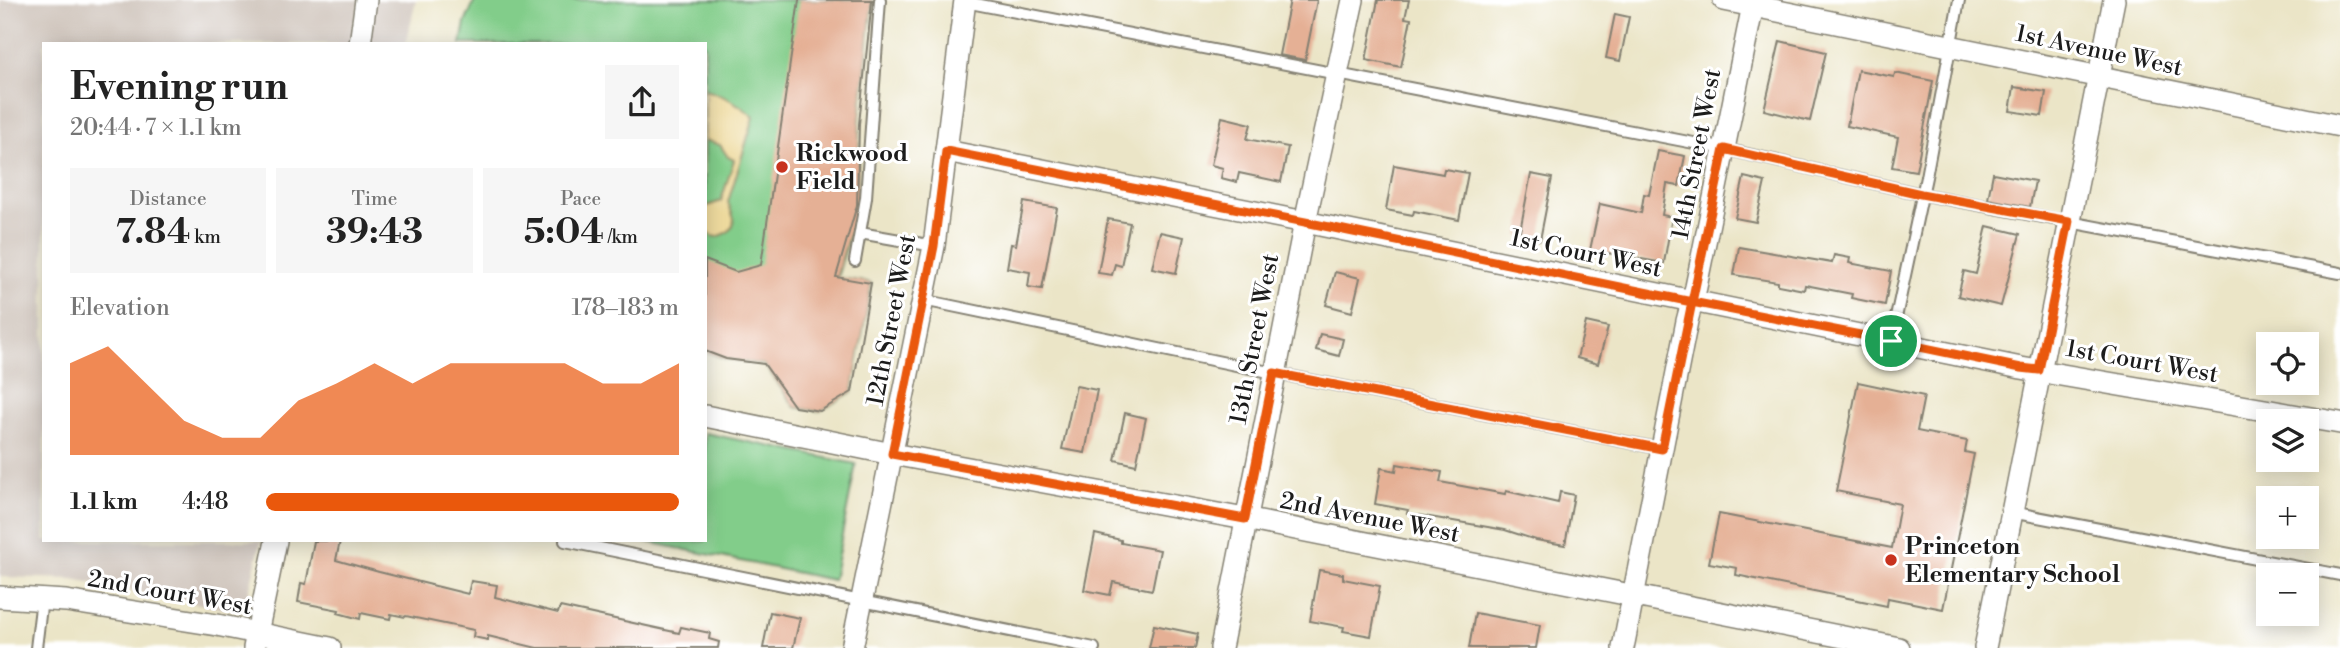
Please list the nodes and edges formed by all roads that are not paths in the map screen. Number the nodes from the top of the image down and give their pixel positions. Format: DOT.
graph roads {
  1 [pos="366,0"];
  2 [pos="880,0"];
  3 [pos="1353,0"];
  4 [pos="1724,0"];
  5 [pos="1959,0"];
  6 [pos="2114,0"];
  7 [pos="965,1"];
  8 [pos="1753,3"];
  9 [pos="360,42"];
  10 [pos="1951,45"];
  11 [pos="1337,75"];
  12 [pos="2098,77"];
  13 [pos="2340,126"];
  14 [pos="1724,149"];
  15 [pos="946,151"];
  16 [pos="1921,194"];
  17 [pos="2069,221"];
  18 [pos="1305,222"];
  19 [pos="860,233"];
  20 [pos="934,246"];
  21 [pos="855,261"];
  22 [pos="2340,273"];
  23 [pos="923,300"];
  24 [pos="1692,302"];
  25 [pos="1891,341"];
  26 [pos="2039,370"];
  27 [pos="1274,373"];
  28 [pos="707,416"];
  29 [pos="2340,423"];
  30 [pos="1662,449"];
  31 [pos="892,454"];
  32 [pos="2011,512"];
  33 [pos="1245,519"];
  34 [pos="276,542"];
  35 [pos="570,542"];
  36 [pos="2340,575"];
  37 [pos="1635,595"];
  38 [pos="0,597"];
  39 [pos="42,599"];
  40 [pos="862,600"];
  41 [pos="256,641"];
  42 [pos="36,648"];
  43 [pos="330,648"];
  44 [pos="852,648"];
  45 [pos="1094,648"];
  46 [pos="1221,648"];
  47 [pos="1623,648"];
  48 [pos="1899,648"];
  49 [pos="1985,648"];
  1 -- 9 [label="street"];
  2 -- 19 [label="lane"];
  3 -- 11 [label="street, 13th Street West"];
  4 -- 8 [label="street, 1st Avenue West"];
  5 -- 10 [label="lane"];
  6 -- 12 [label="street"];
  7 -- 11 [label="lane"];
  7 -- 15 [label="street, 12th Street West"];
  8 -- 10 [label="street, 1st Avenue West"];
  8 -- 14 [label="street, 14th Street West"];
  10 -- 12 [label="street, 1st Avenue West"];
  10 -- 16 [label="lane"];
  11 -- 14 [label="lane"];
  11 -- 18 [label="street, 13th Street West"];
  12 -- 13 [label="street, 1st Avenue West"];
  12 -- 17 [label="street"];
  14 -- 16 [label="lane"];
  14 -- 24 [label="street, 14th Street West"];
  15 -- 18 [label="street, 1st Court West"];
  15 -- 20 [label="street, 12th Street West"];
  16 -- 17 [label="lane"];
  16 -- 25 [label="lane"];
  17 -- 22 [label="lane"];
  17 -- 26 [label="street"];
  18 -- 24 [label="street, 1st Court West"];
  18 -- 27 [label="street, 13th Street West"];
  19 -- 20 [label="lane"];
  19 -- 21 [label="lane"];
  20 -- 23 [label="street, 12th Street West"];
  23 -- 27 [label="lane"];
  23 -- 31 [label="street, 12th Street West"];
  24 -- 25 [label="street, 1st Court West"];
  24 -- 30 [label="street, 14th Street West"];
  25 -- 26 [label="street, 1st Court West"];
  26 -- 29 [label="street, 1st Court West"];
  26 -- 32 [label="street"];
  27 -- 30 [label="lane"];
  27 -- 33 [label="street, 13th Street West"];
  28 -- 31 [label="street, 2nd Avenue West"];
  30 -- 37 [label="street, 14th Street West"];
  31 -- 33 [label="street, 2nd Avenue West"];
  31 -- 40 [label="street, 12th Street West"];
  32 -- 36 [label="lane"];
  32 -- 49 [label="street"];
  33 -- 37 [label="street, 2nd Avenue West"];
  33 -- 46 [label="street, 13th Street West"];
  34 -- 41 [label="street"];
  35 -- 40 [label="lane"];
  37 -- 47 [label="street, 14th Street West"];
  37 -- 48 [label="street, 2nd Avenue West"];
  38 -- 39 [label="street, 2nd Court West"];
  39 -- 41 [label="street, 2nd Court West"];
  39 -- 42 [label="lane"];
  40 -- 44 [label="street, 12th Street West"];
  40 -- 45 [label="lane"];
  41 -- 43 [label="street, 2nd Court West"];
}
